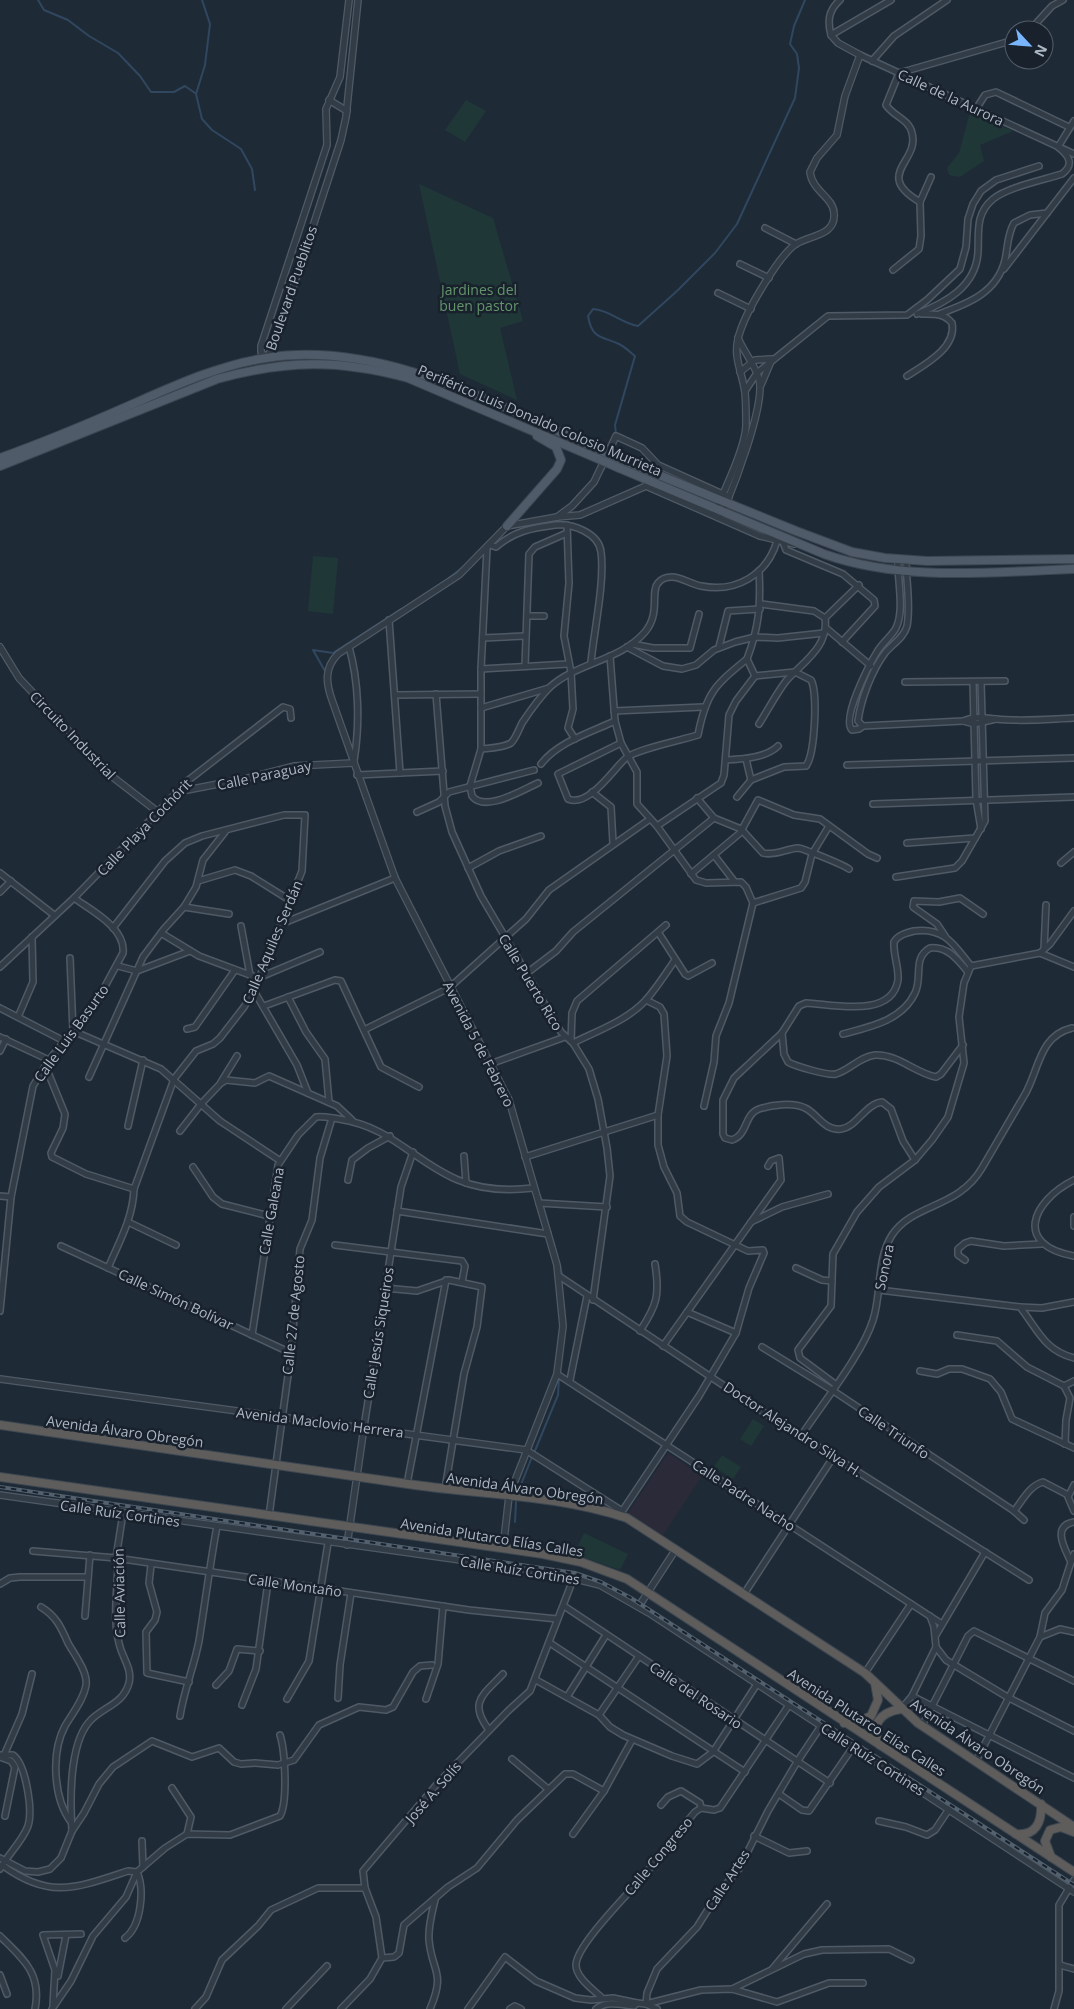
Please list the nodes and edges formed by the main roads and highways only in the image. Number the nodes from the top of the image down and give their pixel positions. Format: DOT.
graph roads {
  1 [pos="266,358"];
  2 [pos="279,365"];
  3 [pos="253,369"];
  4 [pos="505,418"];
  5 [pos="602,456"];
  6 [pos="0,458"];
  7 [pos="0,466"];
  8 [pos="652,477"];
  9 [pos="507,526"];
  10 [pos="1074,559"];
  11 [pos="1074,569"];
  12 [pos="0,1425"];
  13 [pos="0,1477"];
  14 [pos="874,1682"];
  15 [pos="900,1709"];
  16 [pos="875,1717"];
  17 [pos="844,1723"];
  18 [pos="880,1745"];
  19 [pos="1040,1804"];
  20 [pos="1073,1827"];
  21 [pos="1016,1834"];
  22 [pos="1052,1858"];
  23 [pos="1074,1872"];
  1 -- 2 [label="main road"];
  1 -- 3 [label="main road"];
  1 -- 5 [label="main road, Periférico Luis Donaldo Colosio Murrieta"];
  1 -- 6 [label="main road, Periférico Luis Donaldo Colosio Murrieta"];
  2 -- 3 [label="main road, Periférico Luis Donaldo Colosio Murrieta"];
  2 -- 4 [label="main road, Periférico Luis Donaldo Colosio Murrieta"];
  3 -- 7 [label="main road, Periférico Luis Donaldo Colosio Murrieta"];
  4 -- 5 [label="main road, Periférico Luis Donaldo Colosio Murrieta"];
  4 -- 9 [label="main road"];
  5 -- 8 [label="main road, Periférico Luis Donaldo Colosio Murrieta, bridge"];
  8 -- 10 [label="main road, Periférico Luis Donaldo Colosio Murrieta"];
  8 -- 11 [label="main road, Periférico Luis Donaldo Colosio Murrieta"];
  12 -- 14 [label="highway, Avenida Álvaro Obregón"];
  13 -- 17 [label="highway, Avenida Plutarco Elías Calles"];
  14 -- 15 [label="highway, Avenida Álvaro Obregón"];
  14 -- 16 [label="highway"];
  15 -- 16 [label="highway"];
  15 -- 19 [label="highway, Avenida Álvaro Obregón"];
  16 -- 17 [label="highway"];
  16 -- 18 [label="highway"];
  17 -- 18 [label="highway, Avenida Plutarco Elías Calles"];
  18 -- 21 [label="highway, Avenida Plutarco Elías Calles"];
  19 -- 20 [label="highway, Avenida Álvaro Obregón"];
  19 -- 21 [label="highway"];
  20 -- 22 [label="highway"];
  21 -- 22 [label="highway, Avenida Plutarco Elías Calles"];
  22 -- 23 [label="highway, Avenida Plutarco Elías Calles"];
}
